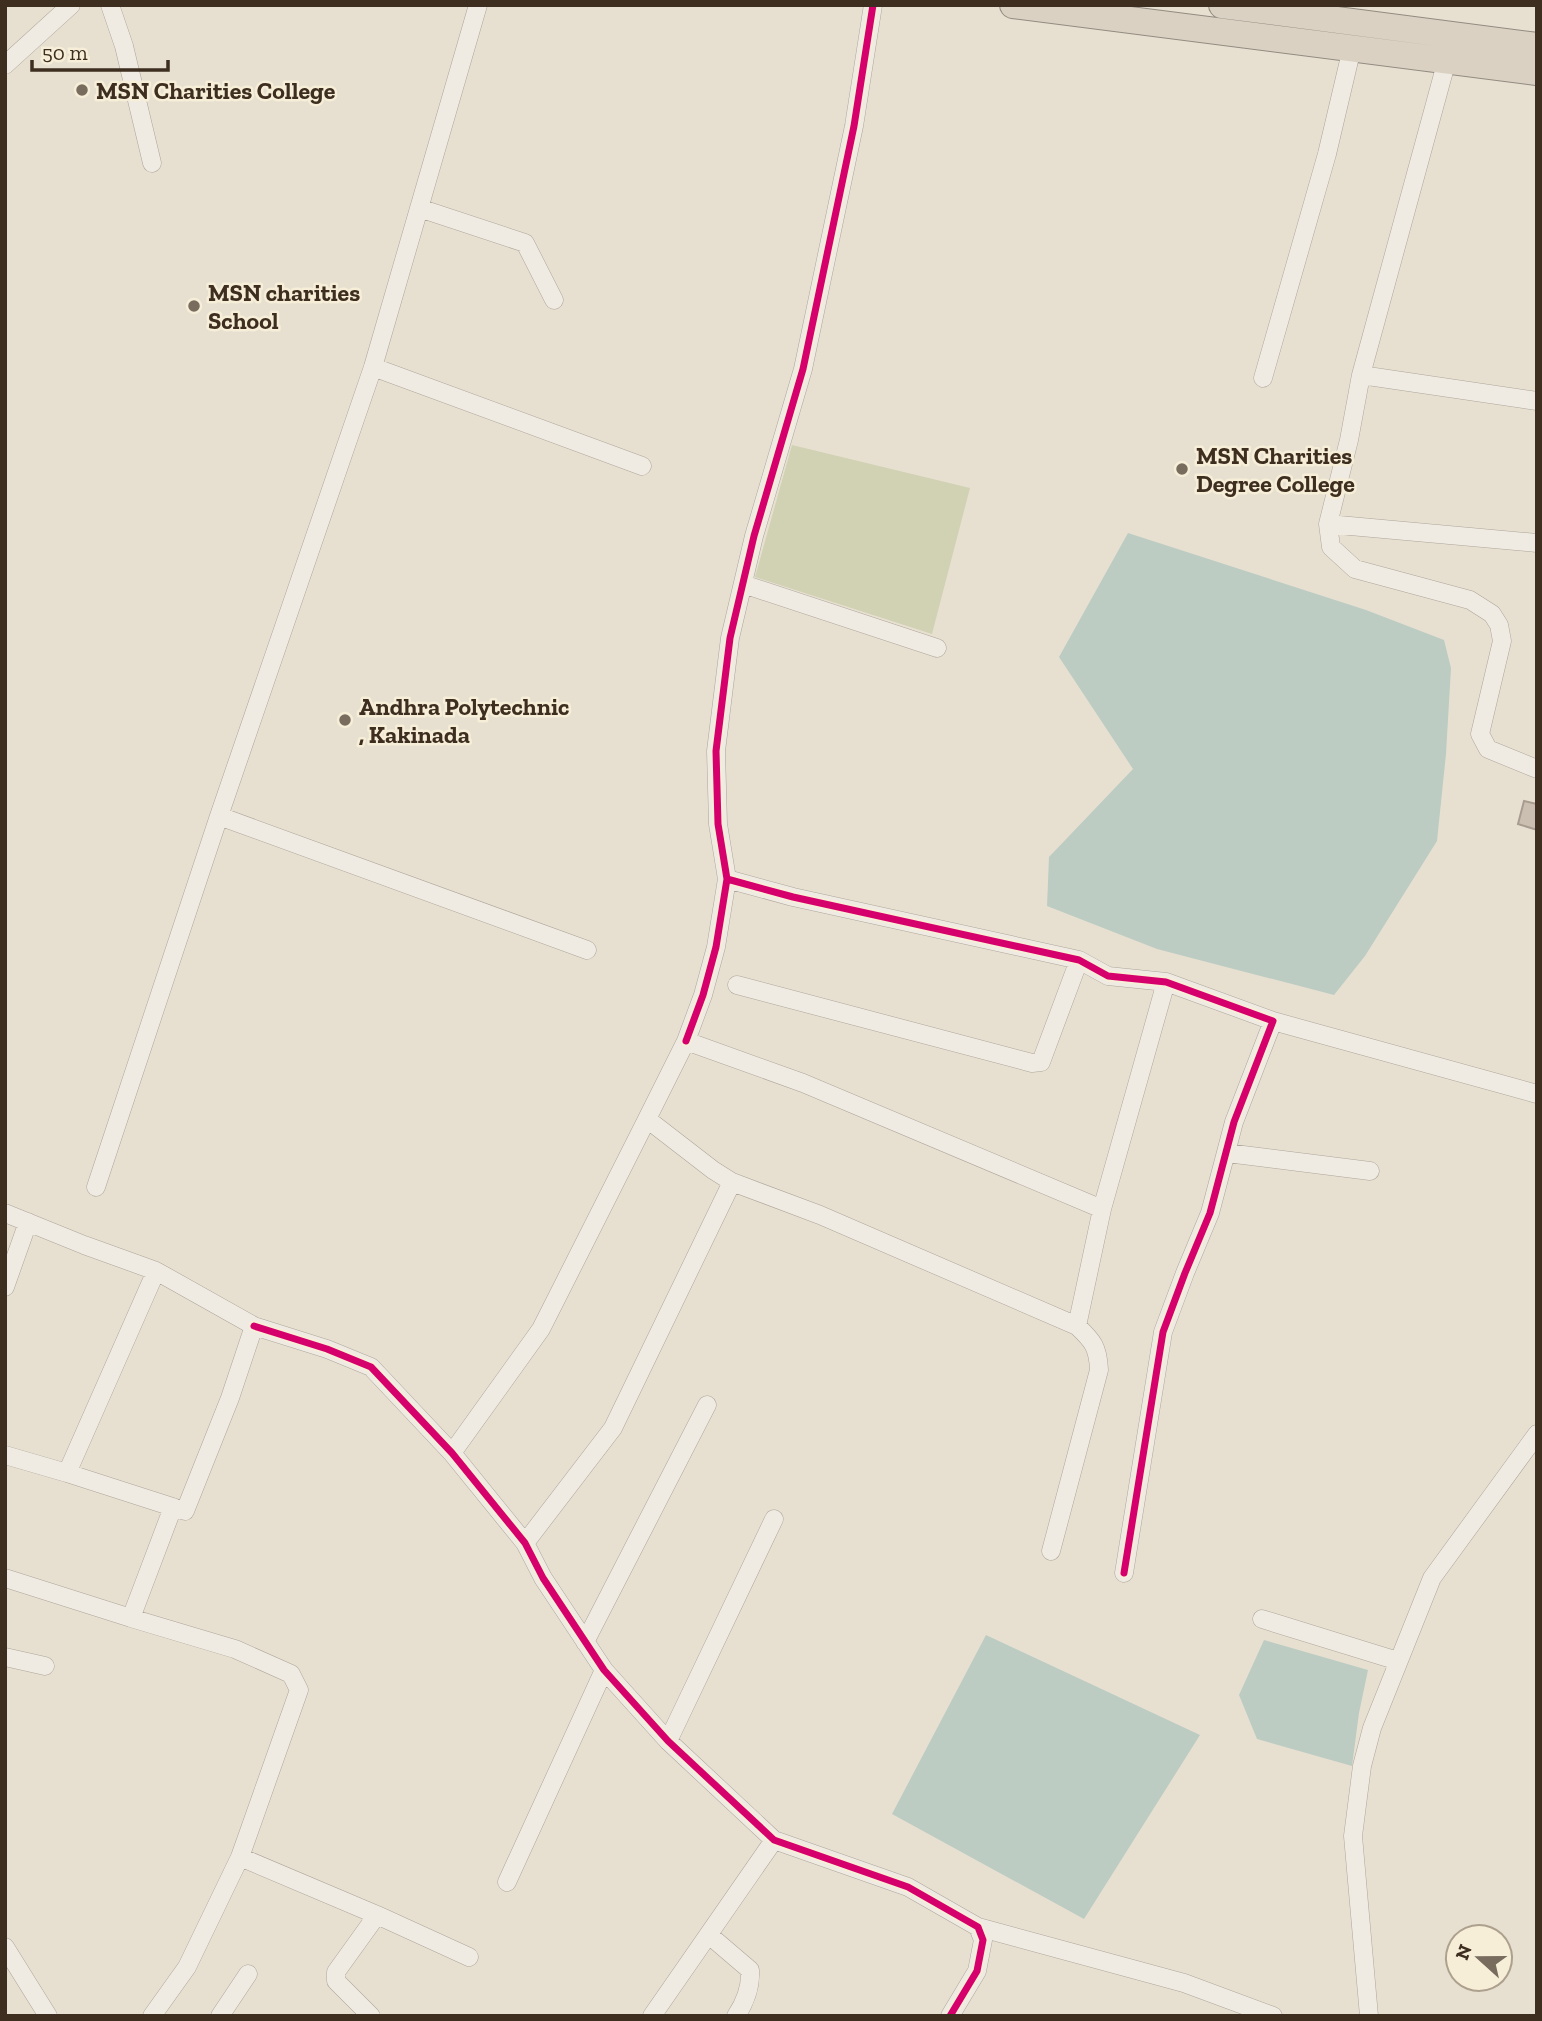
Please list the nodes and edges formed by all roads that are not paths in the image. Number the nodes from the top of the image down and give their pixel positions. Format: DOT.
graph roads {
  1 [pos="71,5"];
  2 [pos="110,5"];
  3 [pos="478,5"];
  4 [pos="873,5"];
  5 [pos="1013,5"];
  6 [pos="1222,5"];
  7 [pos="1537,47"];
  8 [pos="1352,48"];
  9 [pos="1447,60"];
  10 [pos="5,65"];
  11 [pos="1537,72"];
  12 [pos="152,163"];
  13 [pos="419,208"];
  14 [pos="554,300"];
  15 [pos="373,367"];
  16 [pos="1361,375"];
  17 [pos="1263,378"];
  18 [pos="1537,401"];
  19 [pos="642,466"];
  20 [pos="1328,524"];
  21 [pos="1537,542"];
  22 [pos="743,584"];
  23 [pos="937,648"];
  24 [pos="1537,769"];
  25 [pos="219,816"];
  26 [pos="727,878"];
  27 [pos="587,950"];
  28 [pos="1079,960"];
  29 [pos="1166,982"];
  30 [pos="737,985"];
  31 [pos="1273,1021"];
  32 [pos="686,1041"];
  33 [pos="1537,1094"];
  34 [pos="647,1119"];
  35 [pos="1227,1153"];
  36 [pos="1370,1171"];
  37 [pos="733,1182"];
  38 [pos="96,1187"];
  39 [pos="1102,1209"];
  40 [pos="5,1213"];
  41 [pos="27,1222"];
  42 [pos="156,1270"];
  43 [pos="5,1287"];
  44 [pos="254,1326"];
  45 [pos="1077,1326"];
  46 [pos="707,1405"];
  47 [pos="1537,1434"];
  48 [pos="452,1452"];
  49 [pos="5,1455"];
  50 [pos="67,1473"];
  51 [pos="173,1507"];
  52 [pos="774,1519"];
  53 [pos="525,1543"];
  54 [pos="1051,1551"];
  55 [pos="1124,1573"];
  56 [pos="5,1578"];
  57 [pos="131,1618"];
  58 [pos="1262,1619"];
  59 [pos="585,1642"];
  60 [pos="5,1657"];
  61 [pos="1398,1661"];
  62 [pos="45,1666"];
  63 [pos="604,1670"];
  64 [pos="667,1741"];
  65 [pos="774,1840"];
  66 [pos="240,1857"];
  67 [pos="507,1882"];
  68 [pos="377,1915"];
  69 [pos="978,1927"];
  70 [pos="709,1936"];
  71 [pos="5,1947"];
  72 [pos="469,1957"];
  73 [pos="248,1974"];
  74 [pos="48,2016"];
  75 [pos="152,2016"];
  76 [pos="220,2016"];
  77 [pos="371,2016"];
  78 [pos="652,2016"];
  79 [pos="736,2016"];
  80 [pos="950,2016"];
  81 [pos="1273,2016"];
  82 [pos="1369,2016"];
  1 -- 10 [label="street"];
  2 -- 12 [label="street"];
  3 -- 13 [label="street"];
  4 -- 22 [label="street"];
  5 -- 8 [label="highway"];
  6 -- 7 [label="highway"];
  8 -- 9 [label="highway"];
  8 -- 17 [label="street"];
  9 -- 11 [label="highway"];
  9 -- 16 [label="street"];
  13 -- 14 [label="street"];
  13 -- 15 [label="street"];
  15 -- 19 [label="street"];
  15 -- 25 [label="street"];
  16 -- 18 [label="street"];
  16 -- 20 [label="street"];
  20 -- 21 [label="street"];
  20 -- 24 [label="street"];
  22 -- 23 [label="street"];
  22 -- 26 [label="street"];
  25 -- 27 [label="street"];
  25 -- 38 [label="street"];
  26 -- 28 [label="street"];
  26 -- 32 [label="street"];
  28 -- 29 [label="street"];
  28 -- 30 [label="street"];
  29 -- 31 [label="street"];
  29 -- 39 [label="street"];
  31 -- 33 [label="street"];
  31 -- 35 [label="street"];
  32 -- 34 [label="street"];
  32 -- 39 [label="street"];
  34 -- 37 [label="street"];
  34 -- 48 [label="street"];
  35 -- 36 [label="street"];
  35 -- 55 [label="street"];
  37 -- 45 [label="street"];
  37 -- 53 [label="street"];
  39 -- 45 [label="street"];
  40 -- 41 [label="street"];
  41 -- 42 [label="street"];
  41 -- 43 [label="street"];
  42 -- 44 [label="street"];
  42 -- 50 [label="street"];
  44 -- 48 [label="street"];
  44 -- 51 [label="street"];
  45 -- 54 [label="street"];
  46 -- 59 [label="street"];
  47 -- 61 [label="street"];
  48 -- 53 [label="street"];
  49 -- 50 [label="street"];
  50 -- 51 [label="street"];
  51 -- 57 [label="street"];
  52 -- 64 [label="street"];
  53 -- 59 [label="street"];
  56 -- 57 [label="street"];
  57 -- 66 [label="street"];
  58 -- 61 [label="street"];
  59 -- 63 [label="street"];
  60 -- 62 [label="street"];
  61 -- 82 [label="street"];
  63 -- 64 [label="street"];
  63 -- 67 [label="street"];
  64 -- 65 [label="street"];
  65 -- 69 [label="street"];
  65 -- 70 [label="street"];
  66 -- 68 [label="street"];
  66 -- 75 [label="street"];
  68 -- 72 [label="street"];
  68 -- 77 [label="street"];
  69 -- 80 [label="street"];
  69 -- 81 [label="street"];
  70 -- 78 [label="street"];
  70 -- 79 [label="street"];
  71 -- 74 [label="street"];
  73 -- 76 [label="street"];
}
